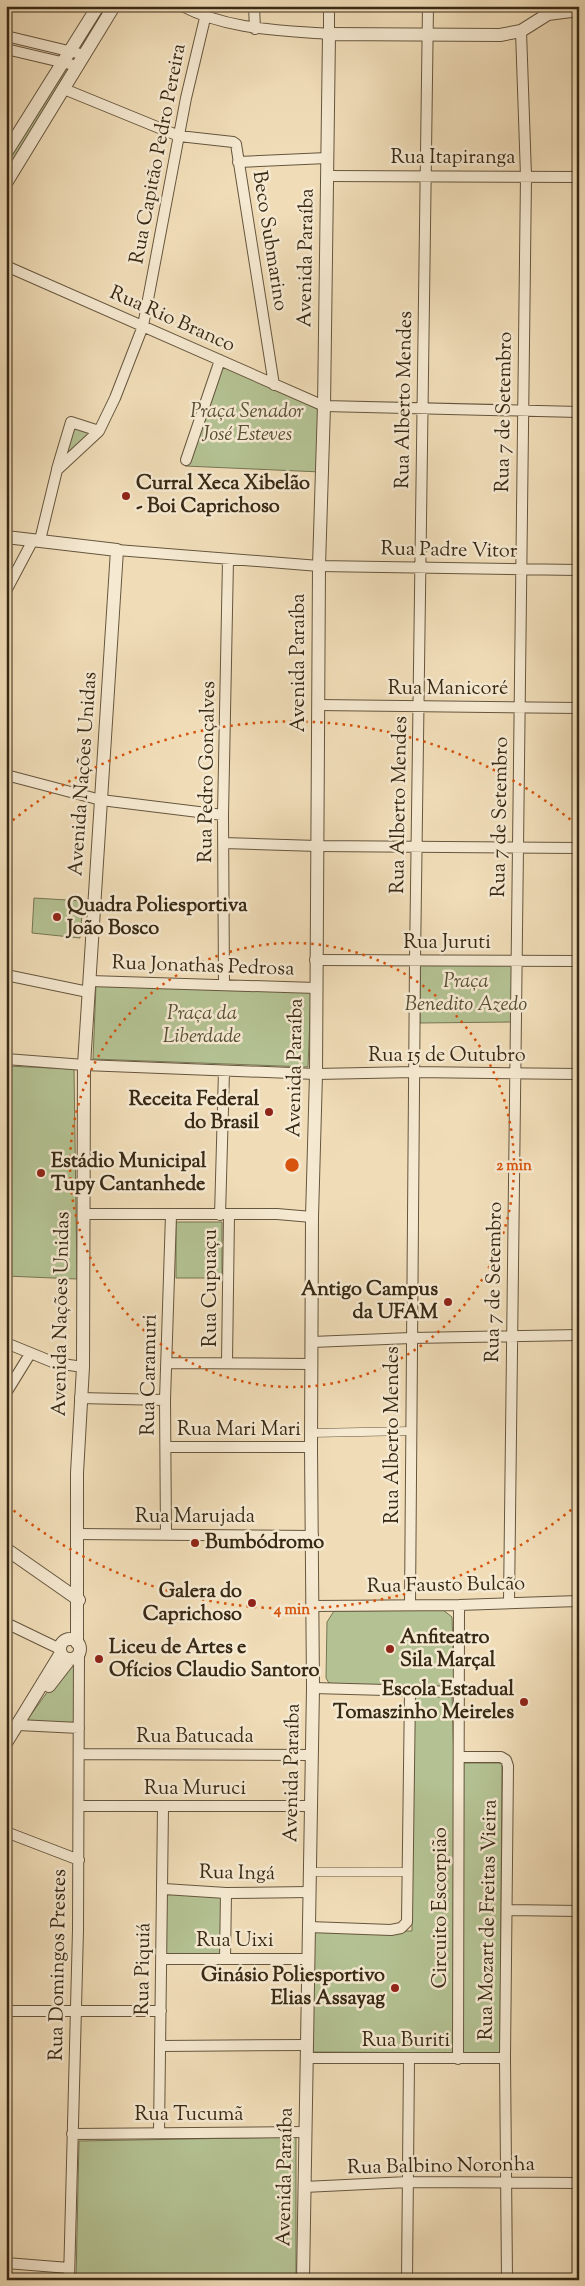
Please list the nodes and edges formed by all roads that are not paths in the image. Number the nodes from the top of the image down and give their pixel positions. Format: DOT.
graph roads {
  1 [pos="98,6"];
  2 [pos="114,6"];
  3 [pos="182,6"];
  4 [pos="254,6"];
  5 [pos="329,6"];
  6 [pos="428,6"];
  7 [pos="579,10"];
  8 [pos="205,18"];
  9 [pos="255,29"];
  10 [pos="518,32"];
  11 [pos="329,34"];
  12 [pos="6,36"];
  13 [pos="427,36"];
  14 [pos="6,49"];
  15 [pos="72,50"];
  16 [pos="85,55"];
  17 [pos="64,62"];
  18 [pos="78,66"];
  19 [pos="64,89"];
  20 [pos="179,136"];
  21 [pos="8,147"];
  22 [pos="327,158"];
  23 [pos="238,162"];
  24 [pos="426,175"];
  25 [pos="327,176"];
  26 [pos="526,176"];
  27 [pos="579,177"];
  28 [pos="6,183"];
  29 [pos="6,266"];
  30 [pos="143,326"];
  31 [pos="220,360"];
  32 [pos="274,385"];
  33 [pos="324,406"];
  34 [pos="422,410"];
  35 [pos="522,411"];
  36 [pos="579,412"];
  37 [pos="98,431"];
  38 [pos="186,460"];
  39 [pos="57,470"];
  40 [pos="6,537"];
  41 [pos="36,540"];
  42 [pos="117,550"];
  43 [pos="228,560"];
  44 [pos="319,566"];
  45 [pos="420,568"];
  46 [pos="520,570"];
  47 [pos="579,570"];
  48 [pos="6,591"];
  49 [pos="318,705"];
  50 [pos="418,707"];
  51 [pos="520,707"];
  52 [pos="579,708"];
  53 [pos="6,775"];
  54 [pos="101,800"];
  55 [pos="223,815"];
  56 [pos="224,843"];
  57 [pos="317,846"];
  58 [pos="417,846"];
  59 [pos="518,848"];
  60 [pos="579,848"];
  61 [pos="315,960"];
  62 [pos="415,961"];
  63 [pos="516,961"];
  64 [pos="579,962"];
  65 [pos="6,975"];
  66 [pos="224,985"];
  67 [pos="89,987"];
  68 [pos="316,988"];
  69 [pos="6,1059"];
  70 [pos="84,1065"];
  71 [pos="224,1071"];
  72 [pos="415,1072"];
  73 [pos="316,1074"];
  74 [pos="516,1074"];
  75 [pos="579,1074"];
  76 [pos="83,1214"];
  77 [pos="224,1215"];
  78 [pos="171,1216"];
  79 [pos="312,1216"];
  80 [pos="579,1335"];
  81 [pos="512,1337"];
  82 [pos="411,1338"];
  83 [pos="312,1342"];
  84 [pos="6,1343"];
  85 [pos="30,1354"];
  86 [pos="227,1362"];
  87 [pos="167,1363"];
  88 [pos="312,1364"];
  89 [pos="83,1367"];
  90 [pos="6,1393"];
  91 [pos="80,1398"];
  92 [pos="165,1400"];
  93 [pos="411,1431"];
  94 [pos="311,1433"];
  95 [pos="166,1447"];
  96 [pos="311,1447"];
  97 [pos="78,1534"];
  98 [pos="166,1535"];
  99 [pos="313,1536"];
  100 [pos="6,1548"];
  101 [pos="79,1600"];
  102 [pos="579,1601"];
  103 [pos="509,1602"];
  104 [pos="410,1605"];
  105 [pos="459,1605"];
  106 [pos="313,1606"];
  107 [pos="6,1623"];
  108 [pos="69,1649"];
  109 [pos="313,1688"];
  110 [pos="410,1691"];
  111 [pos="459,1692"];
  112 [pos="18,1725"];
  113 [pos="79,1728"];
  114 [pos="6,1743"];
  115 [pos="79,1754"];
  116 [pos="312,1755"];
  117 [pos="459,1757"];
  118 [pos="79,1806"];
  119 [pos="311,1806"];
  120 [pos="163,1807"];
  121 [pos="6,1832"];
  122 [pos="79,1860"];
  123 [pos="310,1872"];
  124 [pos="407,1872"];
  125 [pos="164,1889"];
  126 [pos="226,1892"];
  127 [pos="310,1892"];
  128 [pos="507,1910"];
  129 [pos="579,1912"];
  130 [pos="309,1927"];
  131 [pos="162,1959"];
  132 [pos="226,1959"];
  133 [pos="308,1959"];
  134 [pos="6,2011"];
  135 [pos="161,2011"];
  136 [pos="76,2012"];
  137 [pos="162,2046"];
  138 [pos="306,2051"];
  139 [pos="458,2058"];
  140 [pos="505,2058"];
  141 [pos="409,2059"];
  142 [pos="159,2132"];
  143 [pos="306,2132"];
  144 [pos="72,2134"];
  145 [pos="408,2182"];
  146 [pos="506,2183"];
  147 [pos="579,2183"];
  148 [pos="304,2187"];
  149 [pos="6,2263"];
  150 [pos="69,2268"];
  151 [pos="69,2280"];
  152 [pos="303,2280"];
  153 [pos="407,2280"];
  154 [pos="507,2280"];
  1 -- 15 [label="street"];
  2 -- 16 [label="street"];
  3 -- 8 [label="street"];
  4 -- 9 [label="street"];
  5 -- 11 [label="street, Avenida Paraíba"];
  6 -- 13 [label="street, Rua Alberto Mendes"];
  7 -- 10 [label="street"];
  8 -- 9 [label="street"];
  8 -- 20 [label="street, Rua Capitão Pedro Pereira"];
  9 -- 11 [label="street"];
  10 -- 13 [label="street"];
  10 -- 26 [label="street, Rua 7 de Setembro"];
  11 -- 13 [label="street"];
  11 -- 22 [label="street, Avenida Paraíba"];
  12 -- 15 [label="street"];
  13 -- 24 [label="street, Rua Alberto Mendes"];
  14 -- 17 [label="street"];
  15 -- 16 [label="street"];
  15 -- 17 [label="street"];
  16 -- 18 [label="street"];
  17 -- 18 [label="street"];
  17 -- 21 [label="street"];
  18 -- 19 [label="street"];
  19 -- 20 [label="street"];
  19 -- 28 [label="street"];
  20 -- 23 [label="street, Beco Submarino"];
  20 -- 30 [label="street, Rua Capitão Pedro Pereira"];
  22 -- 23 [label="street"];
  22 -- 25 [label="street, Avenida Paraíba"];
  23 -- 32 [label="street, Beco Submarino"];
  24 -- 25 [label="street, Rua Itapiranga"];
  24 -- 26 [label="street, Rua Itapiranga"];
  24 -- 34 [label="street, Rua Alberto Mendes"];
  25 -- 33 [label="street, Avenida Paraíba"];
  26 -- 27 [label="street, Rua Itapiranga"];
  26 -- 35 [label="street, Rua 7 de Setembro"];
  29 -- 30 [label="street, Rua Rio Branco"];
  30 -- 31 [label="street, Rua Rio Branco"];
  30 -- 37 [label="street, Rua Capitão Pedro Pereira"];
  31 -- 32 [label="street, Rua Rio Branco"];
  31 -- 38 [label="street"];
  32 -- 33 [label="street, Rua Rio Branco"];
  33 -- 34 [label="street"];
  33 -- 44 [label="street, Avenida Paraíba"];
  34 -- 35 [label="street"];
  34 -- 45 [label="street, Rua Alberto Mendes"];
  35 -- 36 [label="street"];
  35 -- 46 [label="street, Rua 7 de Setembro"];
  37 -- 39 [label="street, Rua Capitão Pedro Pereira"];
  37 -- 39 [label="street"];
  39 -- 41 [label="street"];
  40 -- 41 [label="street"];
  41 -- 42 [label="street"];
  41 -- 48 [label="street"];
  42 -- 43 [label="street, Rua Padre Vitor"];
  42 -- 54 [label="street, Avenida Nações Unidas"];
  43 -- 44 [label="street, Rua Padre Vitor"];
  43 -- 55 [label="street, Rua Pedro Gonçalves"];
  44 -- 45 [label="street, Rua Padre Vitor"];
  44 -- 49 [label="street, Avenida Paraíba"];
  45 -- 46 [label="street, Rua Padre Vitor"];
  45 -- 50 [label="street, Rua Alberto Mendes"];
  46 -- 47 [label="street, Rua Padre Vitor"];
  46 -- 51 [label="street, Rua 7 de Setembro"];
  49 -- 50 [label="street, Rua Manicoré"];
  49 -- 57 [label="street, Avenida Paraíba"];
  50 -- 51 [label="street, Rua Manicoré"];
  50 -- 58 [label="street, Rua Alberto Mendes"];
  51 -- 52 [label="street, Rua Manicoré"];
  51 -- 59 [label="street, Rua 7 de Setembro"];
  53 -- 54 [label="street"];
  54 -- 55 [label="street"];
  54 -- 67 [label="street, Avenida Nações Unidas"];
  55 -- 56 [label="street, Rua Pedro Gonçalves"];
  56 -- 57 [label="street"];
  56 -- 66 [label="street, Rua Pedro Gonçalves"];
  57 -- 58 [label="street"];
  57 -- 61 [label="street, Avenida Paraíba"];
  58 -- 59 [label="street"];
  58 -- 62 [label="street, Rua Alberto Mendes"];
  59 -- 60 [label="street"];
  59 -- 63 [label="street, Rua 7 de Setembro"];
  61 -- 62 [label="street, Rua Juruti"];
  61 -- 68 [label="street, Avenida Paraíba"];
  62 -- 63 [label="street, Rua Juruti"];
  62 -- 72 [label="street, Rua Alberto Mendes"];
  63 -- 64 [label="street, Rua Juruti"];
  63 -- 74 [label="street, Rua 7 de Setembro"];
  65 -- 67 [label="street, Rua Jonathas Pedrosa"];
  66 -- 67 [label="street, Rua Jonathas Pedrosa"];
  66 -- 68 [label="street, Rua Jonathas Pedrosa"];
  67 -- 70 [label="street, Avenida Nações Unidas"];
  68 -- 73 [label="street, Avenida Paraíba"];
  69 -- 70 [label="street, Rua 15 de Outubro"];
  70 -- 71 [label="street, Rua 15 de Outubro"];
  70 -- 76 [label="street, Avenida Nações Unidas"];
  71 -- 73 [label="street, Rua 15 de Outubro"];
  71 -- 77 [label="street"];
  72 -- 73 [label="street, Rua 15 de Outubro"];
  72 -- 74 [label="street, Rua 15 de Outubro"];
  72 -- 82 [label="street, Rua Alberto Mendes"];
  73 -- 79 [label="street, Avenida Paraíba"];
  74 -- 75 [label="street, Rua 15 de Outubro"];
  74 -- 81 [label="street, Rua 7 de Setembro"];
  76 -- 78 [label="street"];
  76 -- 89 [label="street, Avenida Nações Unidas"];
  77 -- 78 [label="street"];
  77 -- 79 [label="street"];
  77 -- 86 [label="street, Rua Cupuaçu"];
  78 -- 87 [label="street, Rua Caramuri"];
  79 -- 83 [label="street, Avenida Paraíba"];
  80 -- 81 [label="street"];
  81 -- 82 [label="street"];
  81 -- 103 [label="street, Rua 7 de Setembro"];
  82 -- 83 [label="street"];
  82 -- 93 [label="street, Rua Alberto Mendes"];
  83 -- 88 [label="street, Avenida Paraíba"];
  84 -- 85 [label="street"];
  85 -- 89 [label="street"];
  85 -- 90 [label="street"];
  86 -- 87 [label="street"];
  86 -- 88 [label="street"];
  87 -- 92 [label="street, Rua Caramuri"];
  88 -- 94 [label="street, Avenida Paraíba"];
  89 -- 91 [label="street, Avenida Nações Unidas"];
  91 -- 92 [label="street"];
  91 -- 97 [label="street, Avenida Nações Unidas"];
  92 -- 95 [label="street, Rua Caramuri"];
  93 -- 94 [label="street"];
  93 -- 104 [label="street, Rua Alberto Mendes"];
  94 -- 96 [label="street, Avenida Paraíba"];
  95 -- 96 [label="street, Rua Mari Mari"];
  95 -- 98 [label="street, Rua Caramuri"];
  96 -- 99 [label="street, Avenida Paraíba"];
  97 -- 98 [label="street, Rua Marujada"];
  97 -- 101 [label="street, Avenida Nações Unidas"];
  98 -- 99 [label="street, Rua Marujada"];
  99 -- 106 [label="street, Avenida Paraíba"];
  100 -- 101 [label="street"];
  101 -- 108 [label="street, Avenida Nações Unidas"];
  102 -- 103 [label="street, Rua Fausto Bulcão"];
  103 -- 105 [label="street, Rua Fausto Bulcão"];
  104 -- 105 [label="street, Rua Fausto Bulcão"];
  104 -- 106 [label="street, Rua Fausto Bulcão"];
  105 -- 111 [label="street"];
  106 -- 109 [label="street, Avenida Paraíba"];
  107 -- 108 [label="street"];
  108 -- 112 [label="street"];
  108 -- 113 [label="street, Rua Domingos Prestes"];
  109 -- 110 [label="street"];
  109 -- 116 [label="street, Avenida Paraíba"];
  110 -- 111 [label="street"];
  110 -- 124 [label="street"];
  111 -- 117 [label="street"];
  112 -- 113 [label="street"];
  112 -- 114 [label="street"];
  113 -- 115 [label="street, Rua Domingos Prestes"];
  115 -- 116 [label="street, Rua Batucada"];
  115 -- 118 [label="street, Rua Domingos Prestes"];
  116 -- 119 [label="street, Avenida Paraíba"];
  117 -- 128 [label="street, Rua Mozart de Freitas Vieira"];
  117 -- 139 [label="street, Circuito Escorpião"];
  118 -- 120 [label="street, Rua Muruci"];
  118 -- 122 [label="street, Rua Domingos Prestes"];
  119 -- 120 [label="street, Rua Muruci"];
  119 -- 123 [label="street, Avenida Paraíba"];
  120 -- 125 [label="street, Rua Piquiá"];
  121 -- 122 [label="street"];
  122 -- 136 [label="street, Rua Domingos Prestes"];
  123 -- 124 [label="street"];
  123 -- 127 [label="street, Avenida Paraíba"];
  124 -- 130 [label="street"];
  125 -- 126 [label="street, Rua Ingá"];
  125 -- 131 [label="street, Rua Piquiá"];
  126 -- 127 [label="street, Rua Ingá"];
  126 -- 132 [label="street"];
  127 -- 130 [label="street, Avenida Paraíba"];
  128 -- 129 [label="street"];
  128 -- 140 [label="street, Rua Mozart de Freitas Vieira"];
  130 -- 133 [label="street, Avenida Paraíba"];
  131 -- 132 [label="street, Rua Uixi"];
  131 -- 135 [label="street, Rua Piquiá"];
  132 -- 133 [label="street, Rua Uixi"];
  133 -- 138 [label="street, Avenida Paraíba"];
  134 -- 136 [label="street"];
  135 -- 136 [label="street"];
  135 -- 137 [label="street, Rua Piquiá"];
  136 -- 144 [label="street, Rua Domingos Prestes"];
  137 -- 138 [label="street, Rua Buriti"];
  137 -- 142 [label="street, Rua Piquiá"];
  138 -- 141 [label="street, Rua Buriti"];
  138 -- 143 [label="street, Avenida Paraíba"];
  139 -- 140 [label="street, Rua Buriti"];
  139 -- 141 [label="street, Rua Buriti"];
  140 -- 146 [label="street, Rua Mozart de Freitas Vieira"];
  141 -- 145 [label="street"];
  142 -- 143 [label="street, Rua Tucumã"];
  142 -- 144 [label="street, Rua Tucumã"];
  143 -- 148 [label="street, Avenida Paraíba"];
  144 -- 150 [label="street, Rua Domingos Prestes"];
  145 -- 146 [label="street, Rua Balbino Noronha"];
  145 -- 148 [label="street, Rua Balbino Noronha"];
  145 -- 153 [label="street"];
  146 -- 147 [label="street, Rua Balbino Noronha"];
  146 -- 154 [label="street, Rua Mozart de Freitas Vieira"];
  148 -- 152 [label="street, Avenida Paraíba"];
  149 -- 150 [label="street"];
  150 -- 151 [label="street, Rua Domingos Prestes"];
}
